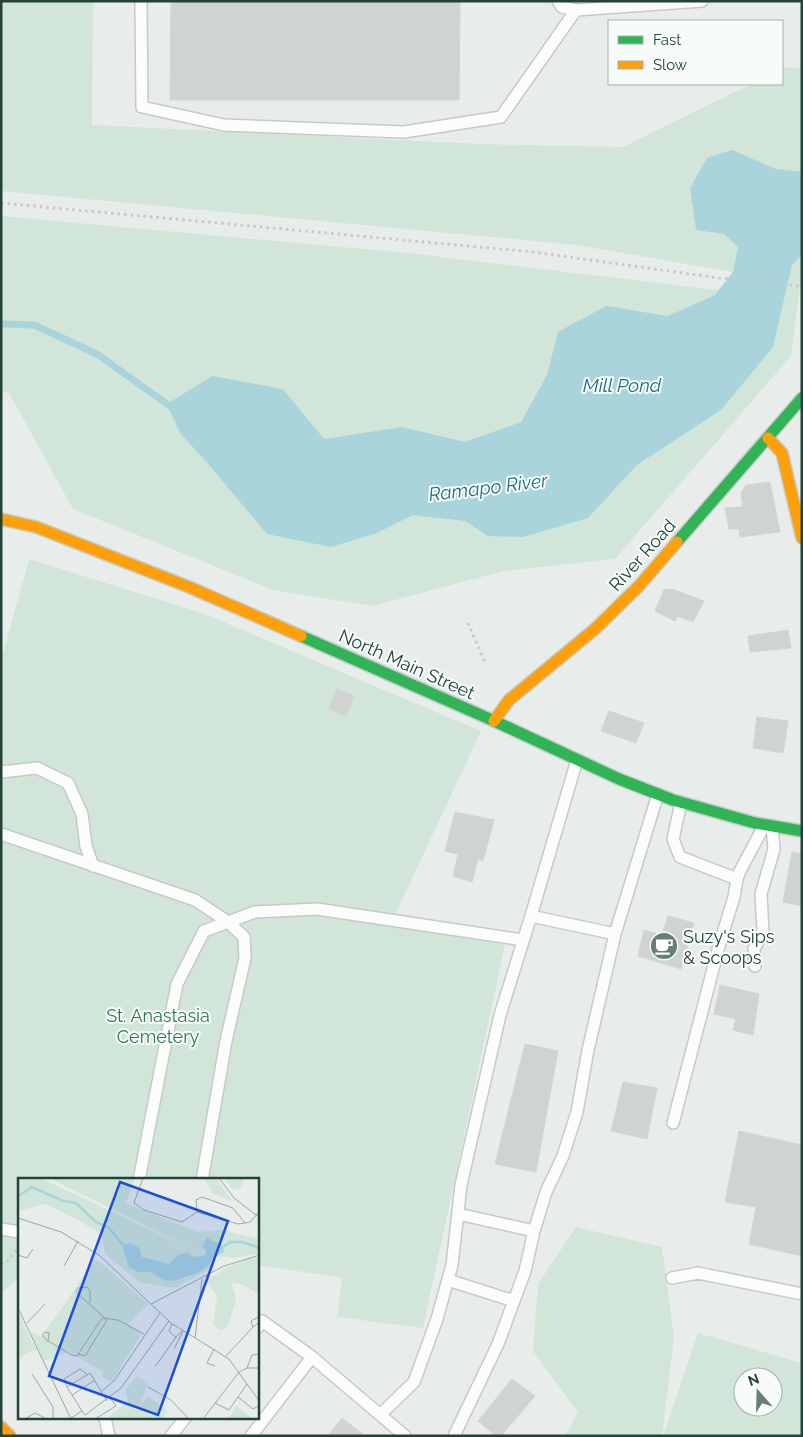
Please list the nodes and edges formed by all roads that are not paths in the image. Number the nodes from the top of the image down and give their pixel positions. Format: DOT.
graph roads {
  1 [pos="141,1"];
  2 [pos="558,1"];
  3 [pos="702,1"];
  4 [pos="576,10"];
  5 [pos="802,398"];
  6 [pos="768,438"];
  7 [pos="1,519"];
  8 [pos="802,538"];
  9 [pos="494,721"];
  10 [pos="577,760"];
  11 [pos="1,772"];
  12 [pos="658,794"];
  13 [pos="681,803"];
  14 [pos="768,825"];
  15 [pos="802,830"];
  16 [pos="1,834"];
  17 [pos="93,866"];
  18 [pos="738,879"];
  19 [pos="531,916"];
  20 [pos="228,922"];
  21 [pos="615,934"];
  22 [pos="523,940"];
  23 [pos="755,966"];
  24 [pos="673,1123"];
  25 [pos="139,1178"];
  26 [pos="202,1178"];
  27 [pos="458,1214"];
  28 [pos="1,1229"];
  29 [pos="534,1231"];
  30 [pos="18,1232"];
  31 [pos="672,1278"];
  32 [pos="448,1280"];
  33 [pos="802,1294"];
  34 [pos="514,1301"];
  35 [pos="259,1326"];
  36 [pos="312,1357"];
  37 [pos="381,1414"];
  38 [pos="105,1420"];
  39 [pos="183,1420"];
  40 [pos="1,1427"];
  41 [pos="10,1436"];
  42 [pos="109,1436"];
  43 [pos="171,1436"];
  44 [pos="251,1436"];
  45 [pos="405,1436"];
  46 [pos="454,1436"];
  1 -- 4 [label="lane"];
  2 -- 4 [label="lane"];
  3 -- 4 [label="lane"];
  5 -- 6 [label="street, River Road"];
  6 -- 8 [label="street"];
  6 -- 9 [label="street, River Road"];
  7 -- 9 [label="street, North Main Street"];
  9 -- 10 [label="street, North Main Street"];
  10 -- 12 [label="street, North Main Street"];
  10 -- 19 [label="lane"];
  11 -- 17 [label="lane"];
  12 -- 13 [label="street, North Main Street"];
  12 -- 21 [label="lane"];
  13 -- 14 [label="street, North Main Street"];
  13 -- 18 [label="lane"];
  14 -- 15 [label="street, North Main Street"];
  14 -- 18 [label="lane"];
  14 -- 23 [label="lane"];
  16 -- 17 [label="lane"];
  17 -- 20 [label="lane"];
  18 -- 24 [label="lane"];
  19 -- 21 [label="lane"];
  19 -- 22 [label="lane"];
  20 -- 22 [label="lane"];
  20 -- 25 [label="lane"];
  20 -- 26 [label="lane"];
  21 -- 29 [label="lane"];
  22 -- 27 [label="lane"];
  27 -- 29 [label="lane"];
  27 -- 32 [label="lane"];
  28 -- 30 [label="lane"];
  29 -- 34 [label="lane"];
  31 -- 33 [label="lane"];
  32 -- 34 [label="lane"];
  32 -- 37 [label="lane"];
  34 -- 46 [label="lane"];
  35 -- 36 [label="lane"];
  36 -- 37 [label="lane"];
  36 -- 44 [label="lane"];
  37 -- 45 [label="lane"];
  38 -- 42 [label="lane"];
  39 -- 43 [label="lane"];
  40 -- 41 [label="street"];
}
